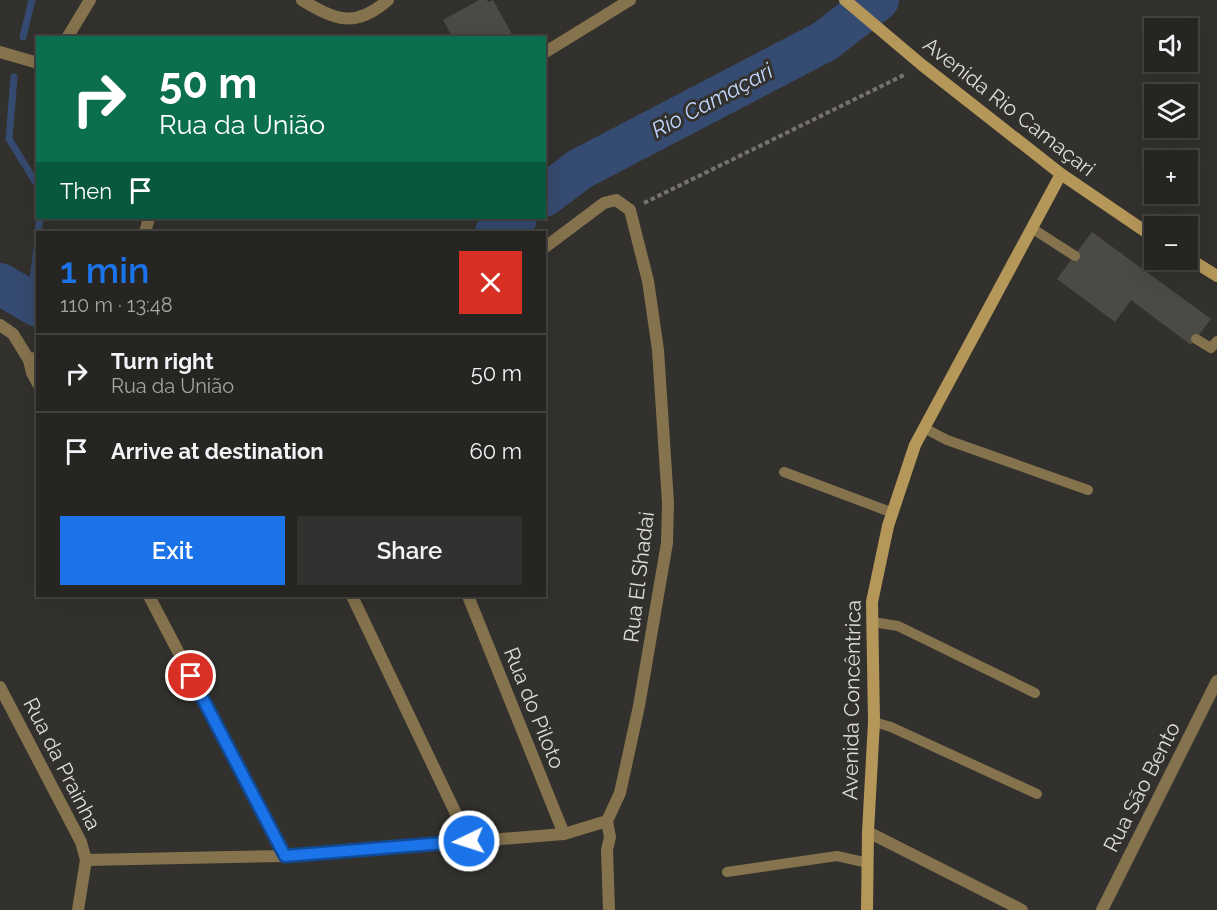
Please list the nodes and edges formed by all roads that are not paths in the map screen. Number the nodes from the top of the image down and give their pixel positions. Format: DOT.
graph roads {
  1 [pos="90,0"];
  2 [pos="302,0"];
  3 [pos="388,0"];
  4 [pos="630,0"];
  5 [pos="845,0"];
  6 [pos="68,36"];
  7 [pos="0,52"];
  8 [pos="546,52"];
  9 [pos="36,62"];
  10 [pos="1061,174"];
  11 [pos="1033,229"];
  12 [pos="1144,231"];
  13 [pos="546,246"];
  14 [pos="1075,256"];
  15 [pos="1198,264"];
  16 [pos="1217,276"];
  17 [pos="0,325"];
  18 [pos="1196,339"];
  19 [pos="1217,341"];
  20 [pos="33,358"];
  21 [pos="36,380"];
  22 [pos="924,428"];
  23 [pos="784,472"];
  24 [pos="1088,490"];
  25 [pos="893,513"];
  26 [pos="149,597"];
  27 [pos="352,597"];
  28 [pos="468,597"];
  29 [pos="872,622"];
  30 [pos="1217,681"];
  31 [pos="0,687"];
  32 [pos="1035,693"];
  33 [pos="874,722"];
  34 [pos="1037,794"];
  35 [pos="607,821"];
  36 [pos="868,832"];
  37 [pos="564,834"];
  38 [pos="469,841"];
  39 [pos="285,856"];
  40 [pos="87,860"];
  41 [pos="868,863"];
  42 [pos="727,872"];
  43 [pos="78,910"];
  44 [pos="609,910"];
  45 [pos="867,910"];
  46 [pos="1022,910"];
  47 [pos="1102,910"];
  1 -- 6 [label="street"];
  2 -- 3 [label="street"];
  4 -- 8 [label="street"];
  5 -- 10 [label="street, Avenida Rio Camaçari"];
  7 -- 9 [label="street"];
  10 -- 11 [label="street, Avenida Concêntrica"];
  10 -- 12 [label="street, Avenida Rio Camaçari"];
  11 -- 14 [label="lane"];
  11 -- 22 [label="street, Avenida Concêntrica"];
  13 -- 35 [label="street, Rua El Shadai"];
  15 -- 16 [label="street"];
  17 -- 20 [label="street"];
  18 -- 19 [label="lane"];
  20 -- 21 [label="street"];
  22 -- 24 [label="lane"];
  22 -- 25 [label="street, Avenida Concêntrica"];
  23 -- 25 [label="lane"];
  25 -- 29 [label="street, Avenida Concêntrica"];
  26 -- 39 [label="street"];
  27 -- 38 [label="street"];
  28 -- 37 [label="street, Rua do Piloto"];
  29 -- 32 [label="lane"];
  29 -- 33 [label="street, Avenida Concêntrica"];
  30 -- 47 [label="street, Rua São Bento"];
  31 -- 40 [label="street, Rua da Prainha"];
  33 -- 34 [label="lane"];
  33 -- 36 [label="street, Avenida Concêntrica"];
  35 -- 37 [label="street"];
  35 -- 44 [label="street, Rua El Shadai"];
  36 -- 41 [label="street, Avenida Concêntrica"];
  36 -- 46 [label="street"];
  37 -- 38 [label="street"];
  38 -- 39 [label="street"];
  39 -- 40 [label="street"];
  40 -- 43 [label="street"];
  41 -- 42 [label="lane"];
  41 -- 45 [label="street, Avenida Concêntrica"];
}
